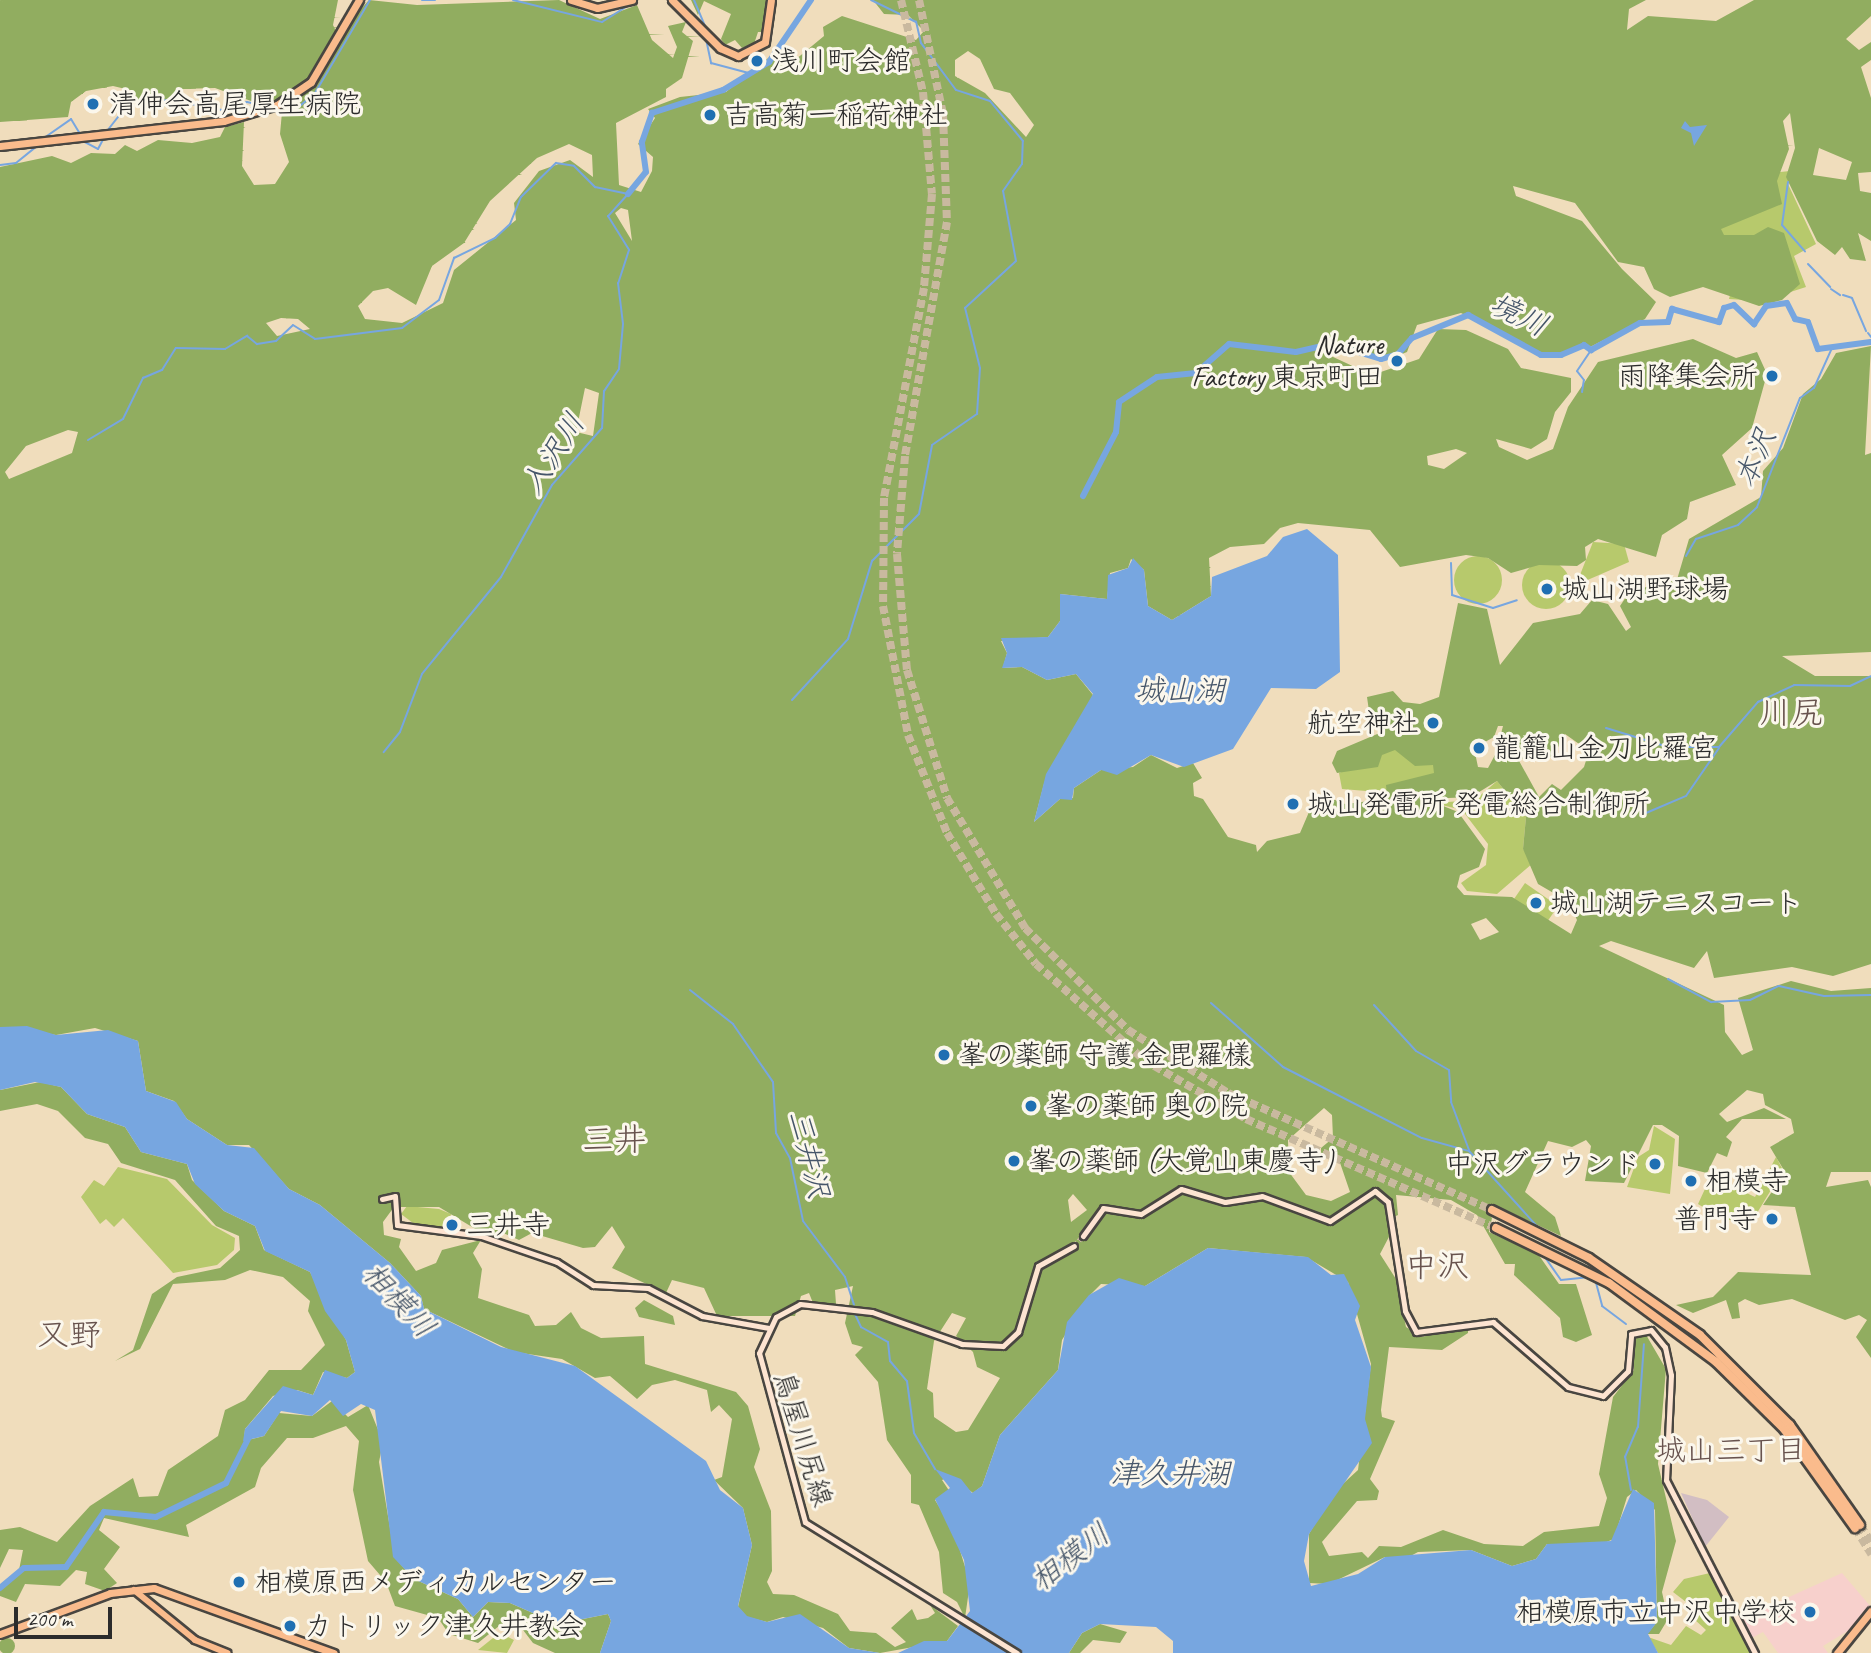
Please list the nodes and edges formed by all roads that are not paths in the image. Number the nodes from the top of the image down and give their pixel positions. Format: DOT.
graph roads {
  1 [pos="359,0"];
  2 [pos="571,0"];
  3 [pos="632,0"];
  4 [pos="671,0"];
  5 [pos="771,0"];
  6 [pos="0,146"];
  7 [pos="382,1199"];
  8 [pos="1492,1210"];
  9 [pos="1496,1228"];
  10 [pos="1083,1236"];
  11 [pos="1074,1246"];
  12 [pos="769,1328"];
  13 [pos="134,1590"];
  14 [pos="1871,1611"];
  15 [pos="0,1633"];
  16 [pos="227,1653"];
  17 [pos="334,1653"];
  18 [pos="1017,1653"];
  19 [pos="1755,1653"];
  20 [pos="1837,1653"];
  1 -- 6 [label="highway"];
  2 -- 3 [label="highway"];
  4 -- 5 [label="highway"];
  7 -- 12 [label="main road"];
  8 -- 9 [label="highway"];
  10 -- 19 [label="main road"];
  11 -- 12 [label="main road"];
  12 -- 18 [label="main road, 鳥屋川尻線"];
  13 -- 15 [label="highway"];
  13 -- 16 [label="main road"];
  13 -- 17 [label="highway"];
  14 -- 20 [label="highway"];
}
